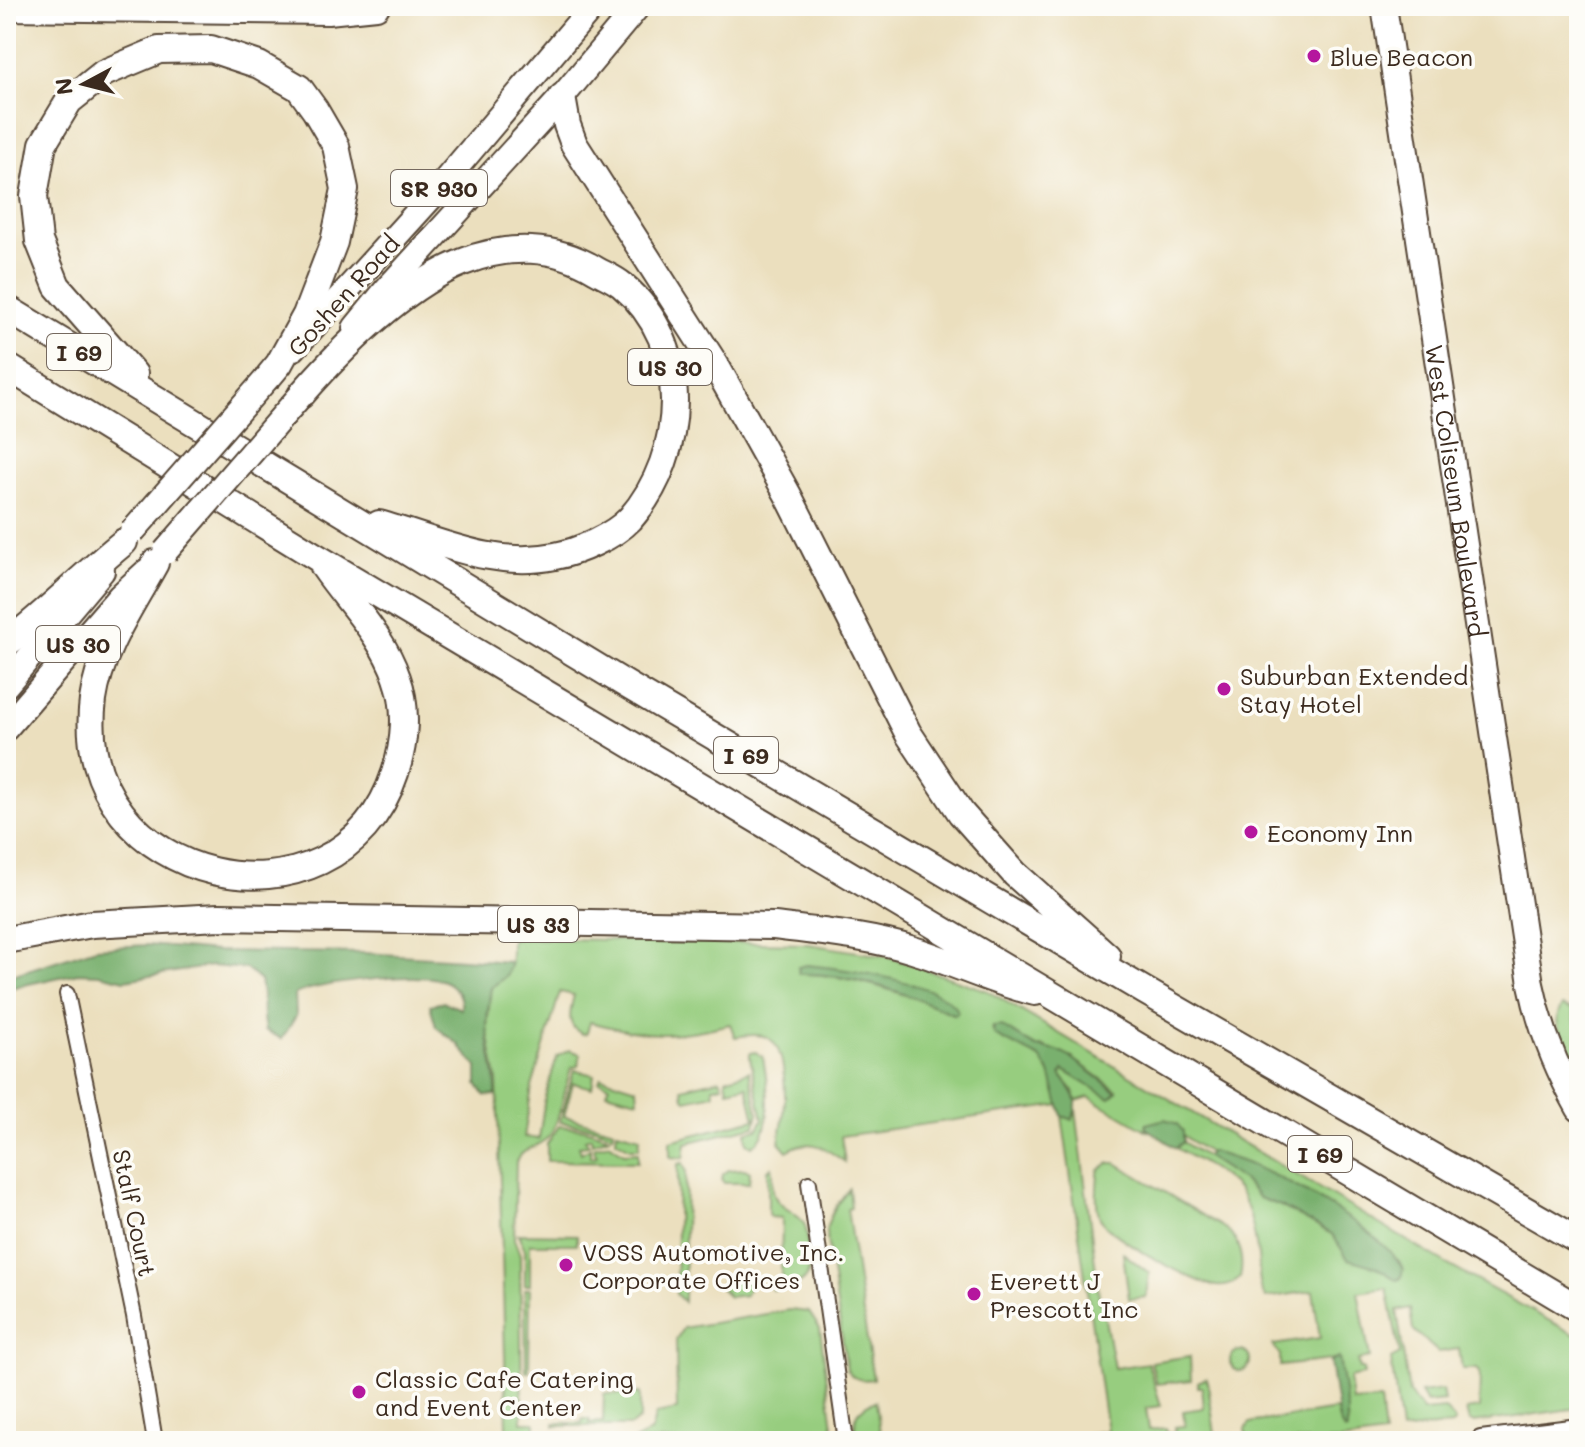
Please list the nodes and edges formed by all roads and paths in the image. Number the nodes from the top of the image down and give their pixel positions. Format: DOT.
graph roads {
  1 [pos="376,6"];
  2 [pos="593,6"];
  3 [pos="638,6"];
  4 [pos="1384,6"];
  5 [pos="6,7"];
  6 [pos="562,97"];
  7 [pos="6,308"];
  8 [pos="6,366"];
  9 [pos="274,370"];
  10 [pos="6,388"];
  11 [pos="306,389"];
  12 [pos="152,395"];
  13 [pos="87,414"];
  14 [pos="349,515"];
  15 [pos="128,537"];
  16 [pos="160,558"];
  17 [pos="318,558"];
  18 [pos="6,644"];
  19 [pos="6,685"];
  20 [pos="6,728"];
  21 [pos="6,940"];
  22 [pos="1145,991"];
  23 [pos="67,994"];
  24 [pos="1062,999"];
  25 [pos="1579,1109"];
  26 [pos="809,1183"];
  27 [pos="1579,1241"];
  28 [pos="1579,1309"];
  29 [pos="1579,1429"];
  30 [pos="155,1441"];
  31 [pos="846,1441"];
  32 [pos="1481,1441"];
  1 -- 5 [label="highway"];
  2 -- 9 [label="main road, Goshen Road / SR 930"];
  3 -- 6 [label="main road, SR 930"];
  4 -- 25 [label="main road, West Coliseum Boulevard"];
  6 -- 11 [label="main road, SR 930"];
  6 -- 22 [label="highway"];
  7 -- 12 [label="highway, I 69"];
  8 -- 13 [label="highway, I 69"];
  9 -- 12 [label="highway"];
  9 -- 15 [label="main road, Goshen Road, bridge"];
  10 -- 13 [label="highway"];
  11 -- 14 [label="highway, US 30"];
  11 -- 16 [label="main road, US 30, bridge"];
  12 -- 14 [label="highway, I 69"];
  13 -- 17 [label="highway, I 69"];
  14 -- 22 [label="highway, I 69"];
  15 -- 18 [label="highway"];
  15 -- 19 [label="main road, Goshen Road"];
  16 -- 17 [label="highway"];
  16 -- 20 [label="main road, US 30"];
  17 -- 24 [label="highway, I 69"];
  21 -- 24 [label="highway, US 33"];
  22 -- 27 [label="highway, I 69"];
  23 -- 30 [label="street, Stalf Court"];
  24 -- 28 [label="highway, I 69"];
  26 -- 31 [label="street"];
  29 -- 32 [label="main road"];
}
